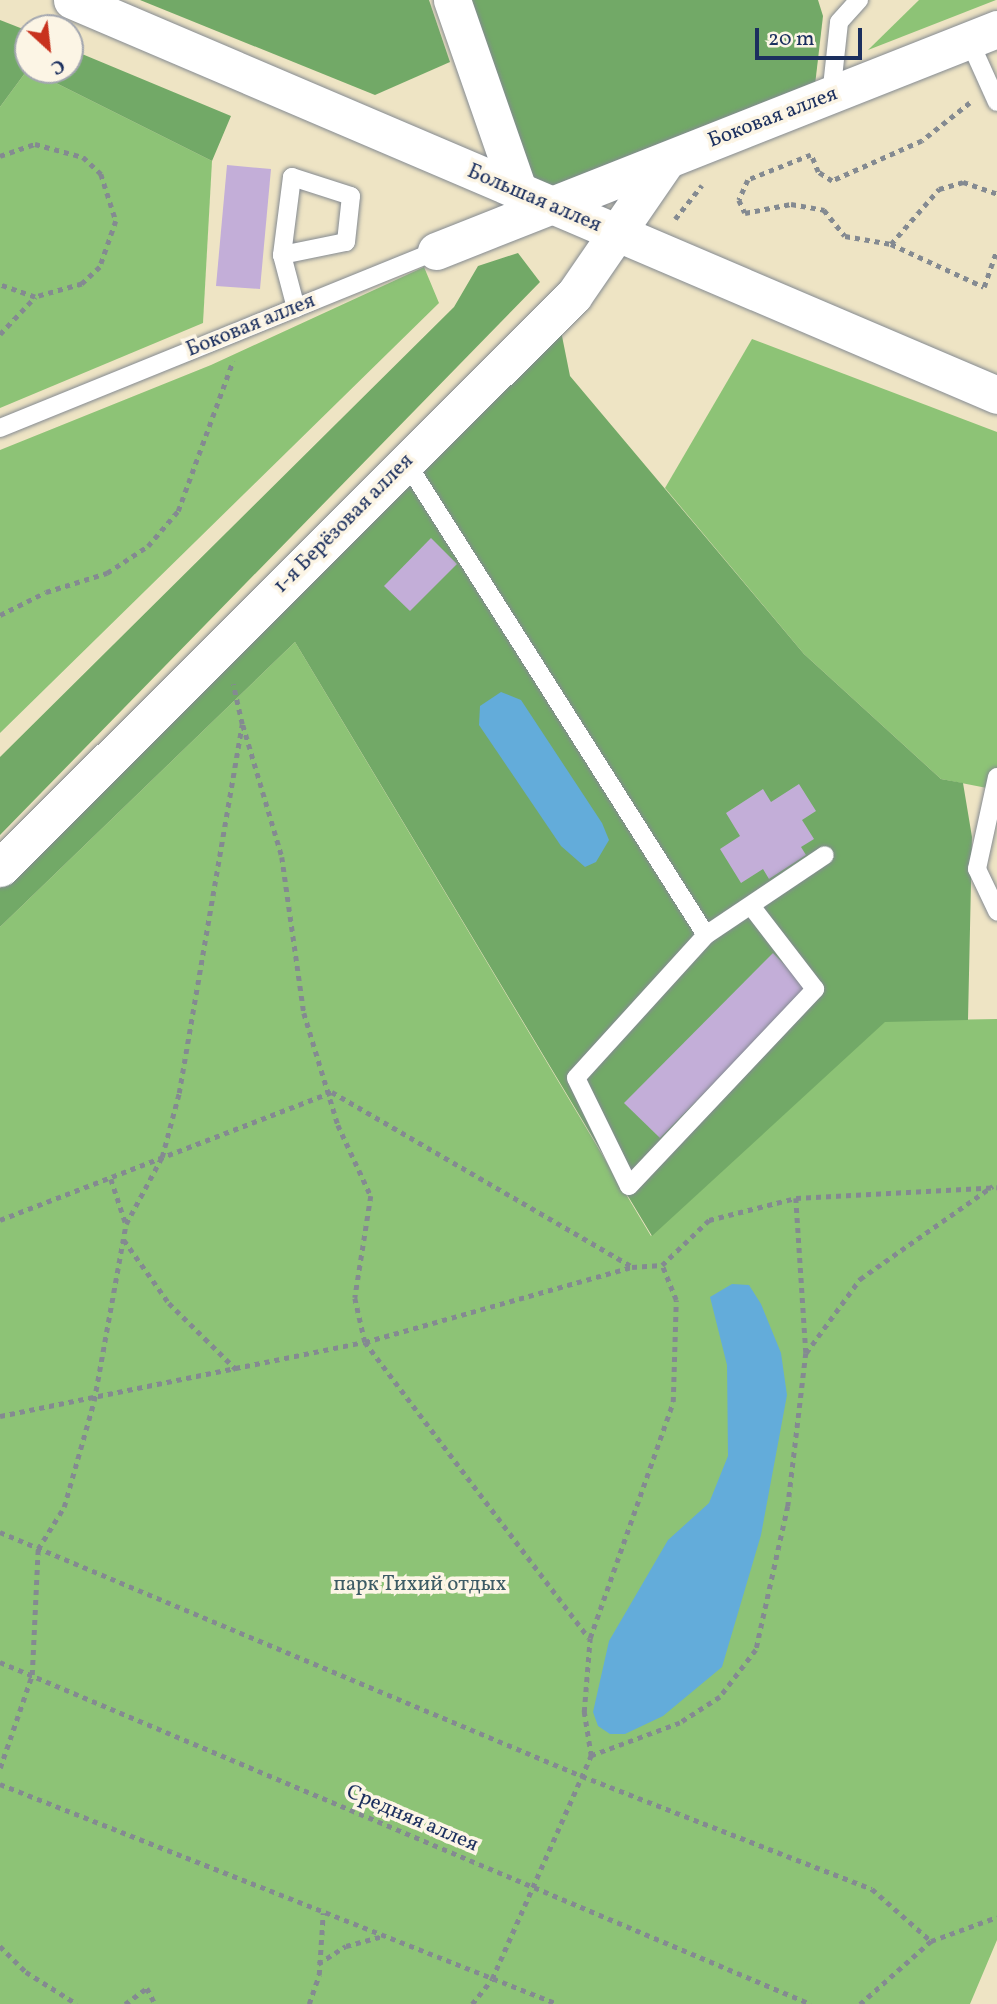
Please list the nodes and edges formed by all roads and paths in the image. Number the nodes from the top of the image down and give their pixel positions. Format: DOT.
graph roads {
  1 [pos="72,0"];
  2 [pos="452,0"];
  3 [pos="859,0"];
  4 [pos="983,35"];
  5 [pos="831,96"];
  6 [pos="994,97"];
  7 [pos="0,156"];
  8 [pos="666,161"];
  9 [pos="997,194"];
  10 [pos="533,199"];
  11 [pos="619,235"];
  12 [pos="891,244"];
  13 [pos="997,250"];
  14 [pos="436,251"];
  15 [pos="282,255"];
  16 [pos="0,285"];
  17 [pos="35,297"];
  18 [pos="296,308"];
  19 [pos="245,328"];
  20 [pos="0,334"];
  21 [pos="997,395"];
  22 [pos="0,428"];
  23 [pos="406,463"];
  24 [pos="0,615"];
  25 [pos="230,670"];
  26 [pos="242,724"];
  27 [pos="997,777"];
  28 [pos="825,855"];
  29 [pos="0,868"];
  30 [pos="751,905"];
  31 [pos="997,911"];
  32 [pos="706,935"];
  33 [pos="332,1092"];
  34 [pos="162,1157"];
  35 [pos="111,1179"];
  36 [pos="995,1187"];
  37 [pos="796,1198"];
  38 [pos="0,1220"];
  39 [pos="126,1224"];
  40 [pos="124,1240"];
  41 [pos="662,1265"];
  42 [pos="632,1267"];
  43 [pos="365,1342"];
  44 [pos="806,1353"];
  45 [pos="237,1370"];
  46 [pos="94,1401"];
  47 [pos="0,1416"];
  48 [pos="0,1532"];
  49 [pos="38,1549"];
  50 [pos="590,1638"];
  51 [pos="0,1662"];
  52 [pos="32,1675"];
  53 [pos="591,1756"];
  54 [pos="0,1768"];
  55 [pos="582,1776"];
  56 [pos="0,1784"];
  57 [pos="535,1889"];
  58 [pos="323,1913"];
  59 [pos="997,1917"];
  60 [pos="383,1936"];
  61 [pos="931,1941"];
  62 [pos="0,1946"];
  63 [pos="318,1964"];
  64 [pos="492,1979"];
  65 [pos="77,2004"];
  66 [pos="125,2004"];
  67 [pos="155,2004"];
  68 [pos="309,2004"];
  69 [pos="472,2004"];
  70 [pos="558,2004"];
  71 [pos="811,2004"];
  72 [pos="860,2004"];
  1 -- 10 [label="street, Большая аллея"];
  2 -- 10 [label="street"];
  3 -- 5 [label="lane"];
  4 -- 5 [label="street, Боковая аллея"];
  4 -- 6 [label="lane"];
  5 -- 8 [label="street, Боковая аллея"];
  6 -- 12 [label="path"];
  7 -- 17 [label="path"];
  8 -- 10 [label="street, Боковая аллея"];
  8 -- 11 [label="street, 1-я Берёзовая аллея"];
  9 -- 12 [label="path"];
  10 -- 11 [label="street, Большая аллея"];
  10 -- 14 [label="street, Боковая аллея"];
  11 -- 21 [label="street, Большая аллея"];
  11 -- 23 [label="street, 1-я Берёзовая аллея"];
  12 -- 13 [label="path"];
  14 -- 18 [label="lane, Боковая аллея"];
  15 -- 15 [label="lane"];
  15 -- 18 [label="lane"];
  16 -- 17 [label="path"];
  17 -- 20 [label="path"];
  18 -- 19 [label="lane, Боковая аллея"];
  19 -- 22 [label="lane, Боковая аллея"];
  19 -- 24 [label="path"];
  23 -- 29 [label="street, 1-я Берёзовая аллея"];
  23 -- 32 [label="lane"];
  25 -- 26 [label="path"];
  26 -- 33 [label="path"];
  26 -- 34 [label="path"];
  27 -- 31 [label="lane"];
  28 -- 30 [label="lane"];
  30 -- 32 [label="lane"];
  30 -- 32 [label="lane"];
  33 -- 34 [label="path"];
  33 -- 42 [label="path"];
  33 -- 43 [label="path"];
  34 -- 35 [label="path"];
  34 -- 39 [label="path"];
  35 -- 38 [label="path"];
  35 -- 39 [label="path"];
  36 -- 37 [label="path"];
  36 -- 44 [label="path"];
  37 -- 41 [label="path"];
  37 -- 44 [label="path"];
  39 -- 40 [label="path"];
  40 -- 45 [label="path"];
  40 -- 46 [label="path"];
  41 -- 42 [label="path"];
  41 -- 50 [label="path"];
  42 -- 43 [label="path"];
  43 -- 45 [label="path"];
  43 -- 50 [label="path"];
  44 -- 53 [label="path"];
  45 -- 46 [label="path"];
  46 -- 47 [label="path"];
  46 -- 49 [label="path"];
  48 -- 49 [label="path"];
  49 -- 52 [label="path"];
  49 -- 55 [label="path"];
  50 -- 53 [label="path"];
  51 -- 52 [label="path, Средняя аллея"];
  52 -- 54 [label="path"];
  52 -- 57 [label="path, Средняя аллея"];
  53 -- 55 [label="path"];
  55 -- 57 [label="path"];
  55 -- 61 [label="path"];
  56 -- 58 [label="path"];
  57 -- 64 [label="path"];
  57 -- 71 [label="path, Средняя аллея"];
  58 -- 60 [label="path"];
  58 -- 63 [label="path"];
  59 -- 61 [label="path"];
  60 -- 63 [label="path"];
  60 -- 64 [label="path"];
  61 -- 72 [label="path"];
  62 -- 65 [label="path"];
  63 -- 68 [label="path"];
  64 -- 69 [label="path"];
  64 -- 70 [label="path"];
  66 -- 67 [label="path"];
}
